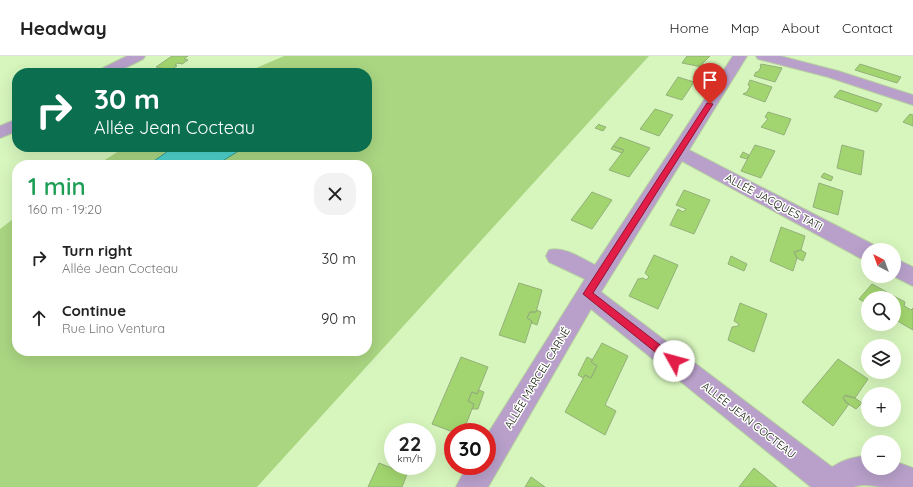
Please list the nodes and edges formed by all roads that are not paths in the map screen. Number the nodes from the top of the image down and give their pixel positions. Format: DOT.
graph roads {
  1 [pos="138,56"];
  2 [pos="740,56"];
  3 [pos="763,56"];
  4 [pos="114,68"];
  5 [pos="913,100"];
  6 [pos="12,127"];
  7 [pos="0,133"];
  8 [pos="680,152"];
  9 [pos="861,248"];
  10 [pos="556,256"];
  11 [pos="901,270"];
  12 [pos="913,277"];
  13 [pos="593,285"];
  14 [pos="496,446"];
  15 [pos="479,475"];
  16 [pos="913,484"];
  17 [pos="833,486"];
  18 [pos="472,487"];
  1 -- 4 [label="street"];
  2 -- 8 [label="street"];
  3 -- 5 [label="street"];
  6 -- 7 [label="street"];
  8 -- 9 [label="street, ALLÉE JACQUES TATI"];
  8 -- 13 [label="street"];
  10 -- 13 [label="street, ALLÉE JEAN COCTEAU"];
  11 -- 12 [label="street"];
  13 -- 14 [label="street, ALLÉE MARCEL CARNÉ"];
  13 -- 17 [label="street, ALLÉE JEAN COCTEAU"];
  15 -- 18 [label="street"];
  16 -- 17 [label="street"];
}
